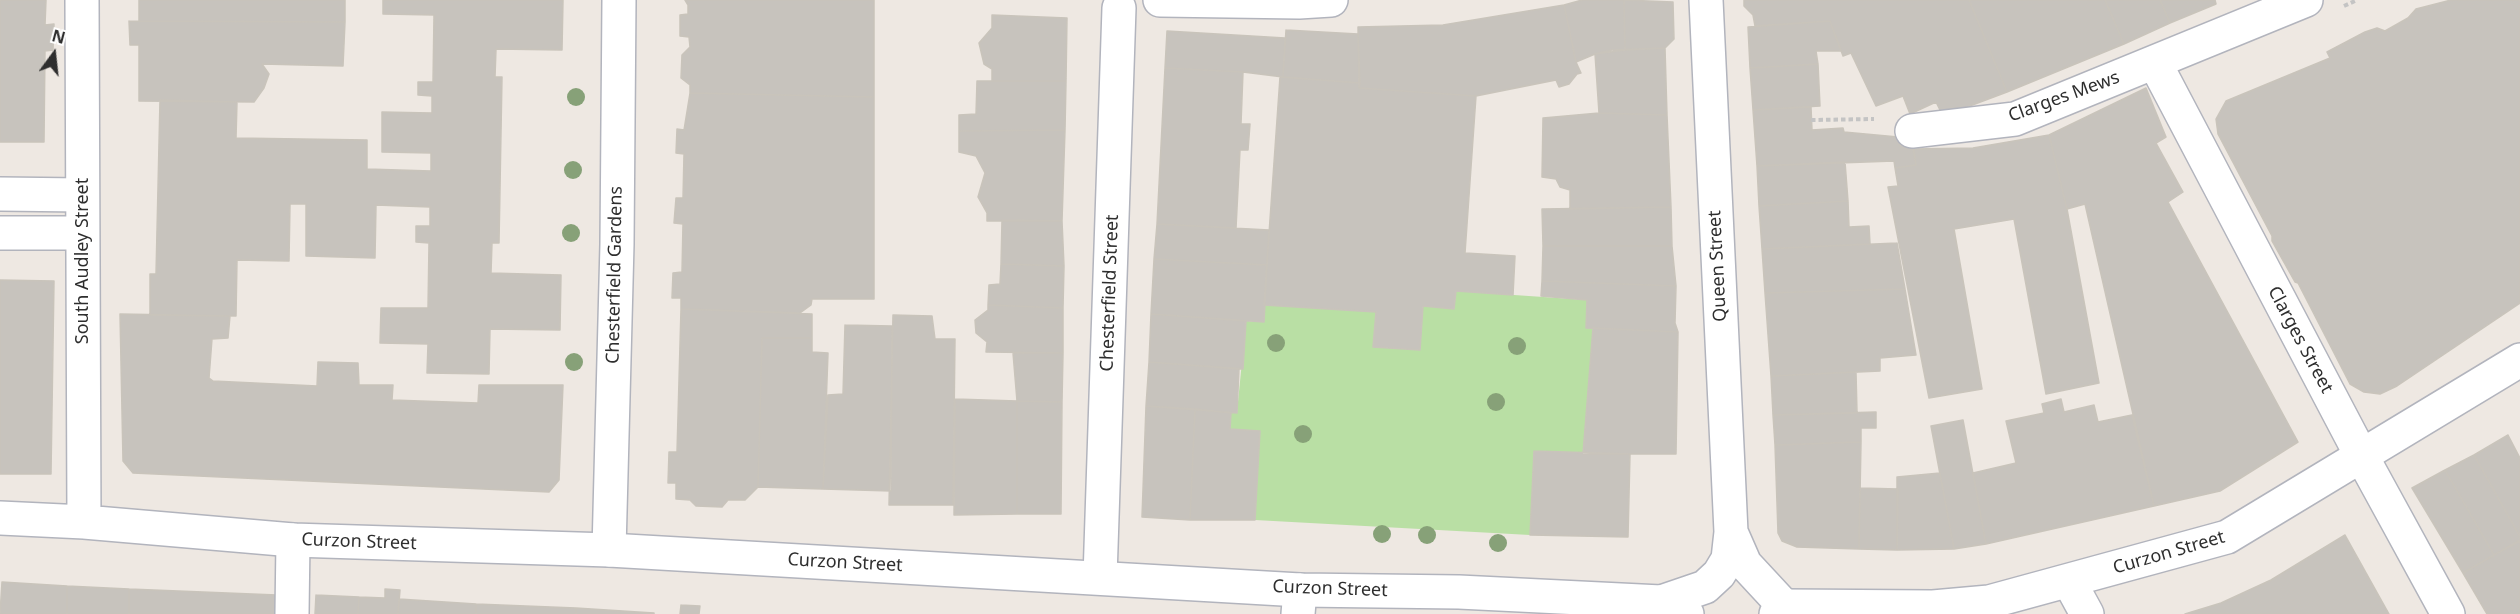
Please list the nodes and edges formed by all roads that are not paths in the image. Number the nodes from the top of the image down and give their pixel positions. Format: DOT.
graph roads {
  1 [pos="82,0"];
  2 [pos="619,0"];
  3 [pos="1160,0"];
  4 [pos="1331,0"];
  5 [pos="1706,0"];
  6 [pos="2306,0"];
  7 [pos="1119,3"];
  8 [pos="2156,63"];
  9 [pos="1912,131"];
  10 [pos="0,194"];
  11 [pos="82,195"];
  12 [pos="0,233"];
  13 [pos="82,233"];
  14 [pos="2520,360"];
  15 [pos="2361,455"];
  16 [pos="0,518"];
  17 [pos="84,522"];
  18 [pos="1731,532"];
  19 [pos="293,540"];
  20 [pos="609,550"];
  21 [pos="1100,577"];
  22 [pos="2069,581"];
  23 [pos="1299,602"];
  24 [pos="1503,604"];
  25 [pos="1674,608"];
  26 [pos="1780,610"];
  27 [pos="1933,610"];
  28 [pos="292,614"];
  29 [pos="2087,614"];
  30 [pos="2448,614"];
  1 -- 11 [label="street, South Audley Street"];
  2 -- 20 [label="street, Chesterfield Gardens"];
  3 -- 4 [label="street"];
  5 -- 18 [label="street, Queen Street"];
  6 -- 8 [label="street, Clarges Mews"];
  7 -- 21 [label="street, Chesterfield Street"];
  8 -- 9 [label="street, Clarges Mews"];
  8 -- 15 [label="street, Clarges Street"];
  10 -- 11 [label="street"];
  11 -- 13 [label="street, South Audley Street"];
  12 -- 13 [label="street"];
  13 -- 17 [label="street, South Audley Street"];
  14 -- 15 [label="street, Curzon Street"];
  15 -- 22 [label="street, Curzon Street"];
  15 -- 30 [label="street, Clarges Street"];
  16 -- 17 [label="street, Curzon Street"];
  17 -- 19 [label="street, Curzon Street"];
  18 -- 25 [label="street, Queen Street"];
  18 -- 26 [label="street, Queen Street"];
  19 -- 20 [label="street, Curzon Street"];
  19 -- 28 [label="street"];
  20 -- 21 [label="street, Curzon Street"];
  21 -- 23 [label="street, Curzon Street"];
  22 -- 27 [label="street, Curzon Street"];
  22 -- 29 [label="street"];
  23 -- 24 [label="street, Curzon Street"];
  24 -- 25 [label="street, Curzon Street"];
  26 -- 27 [label="street, Curzon Street"];
}
